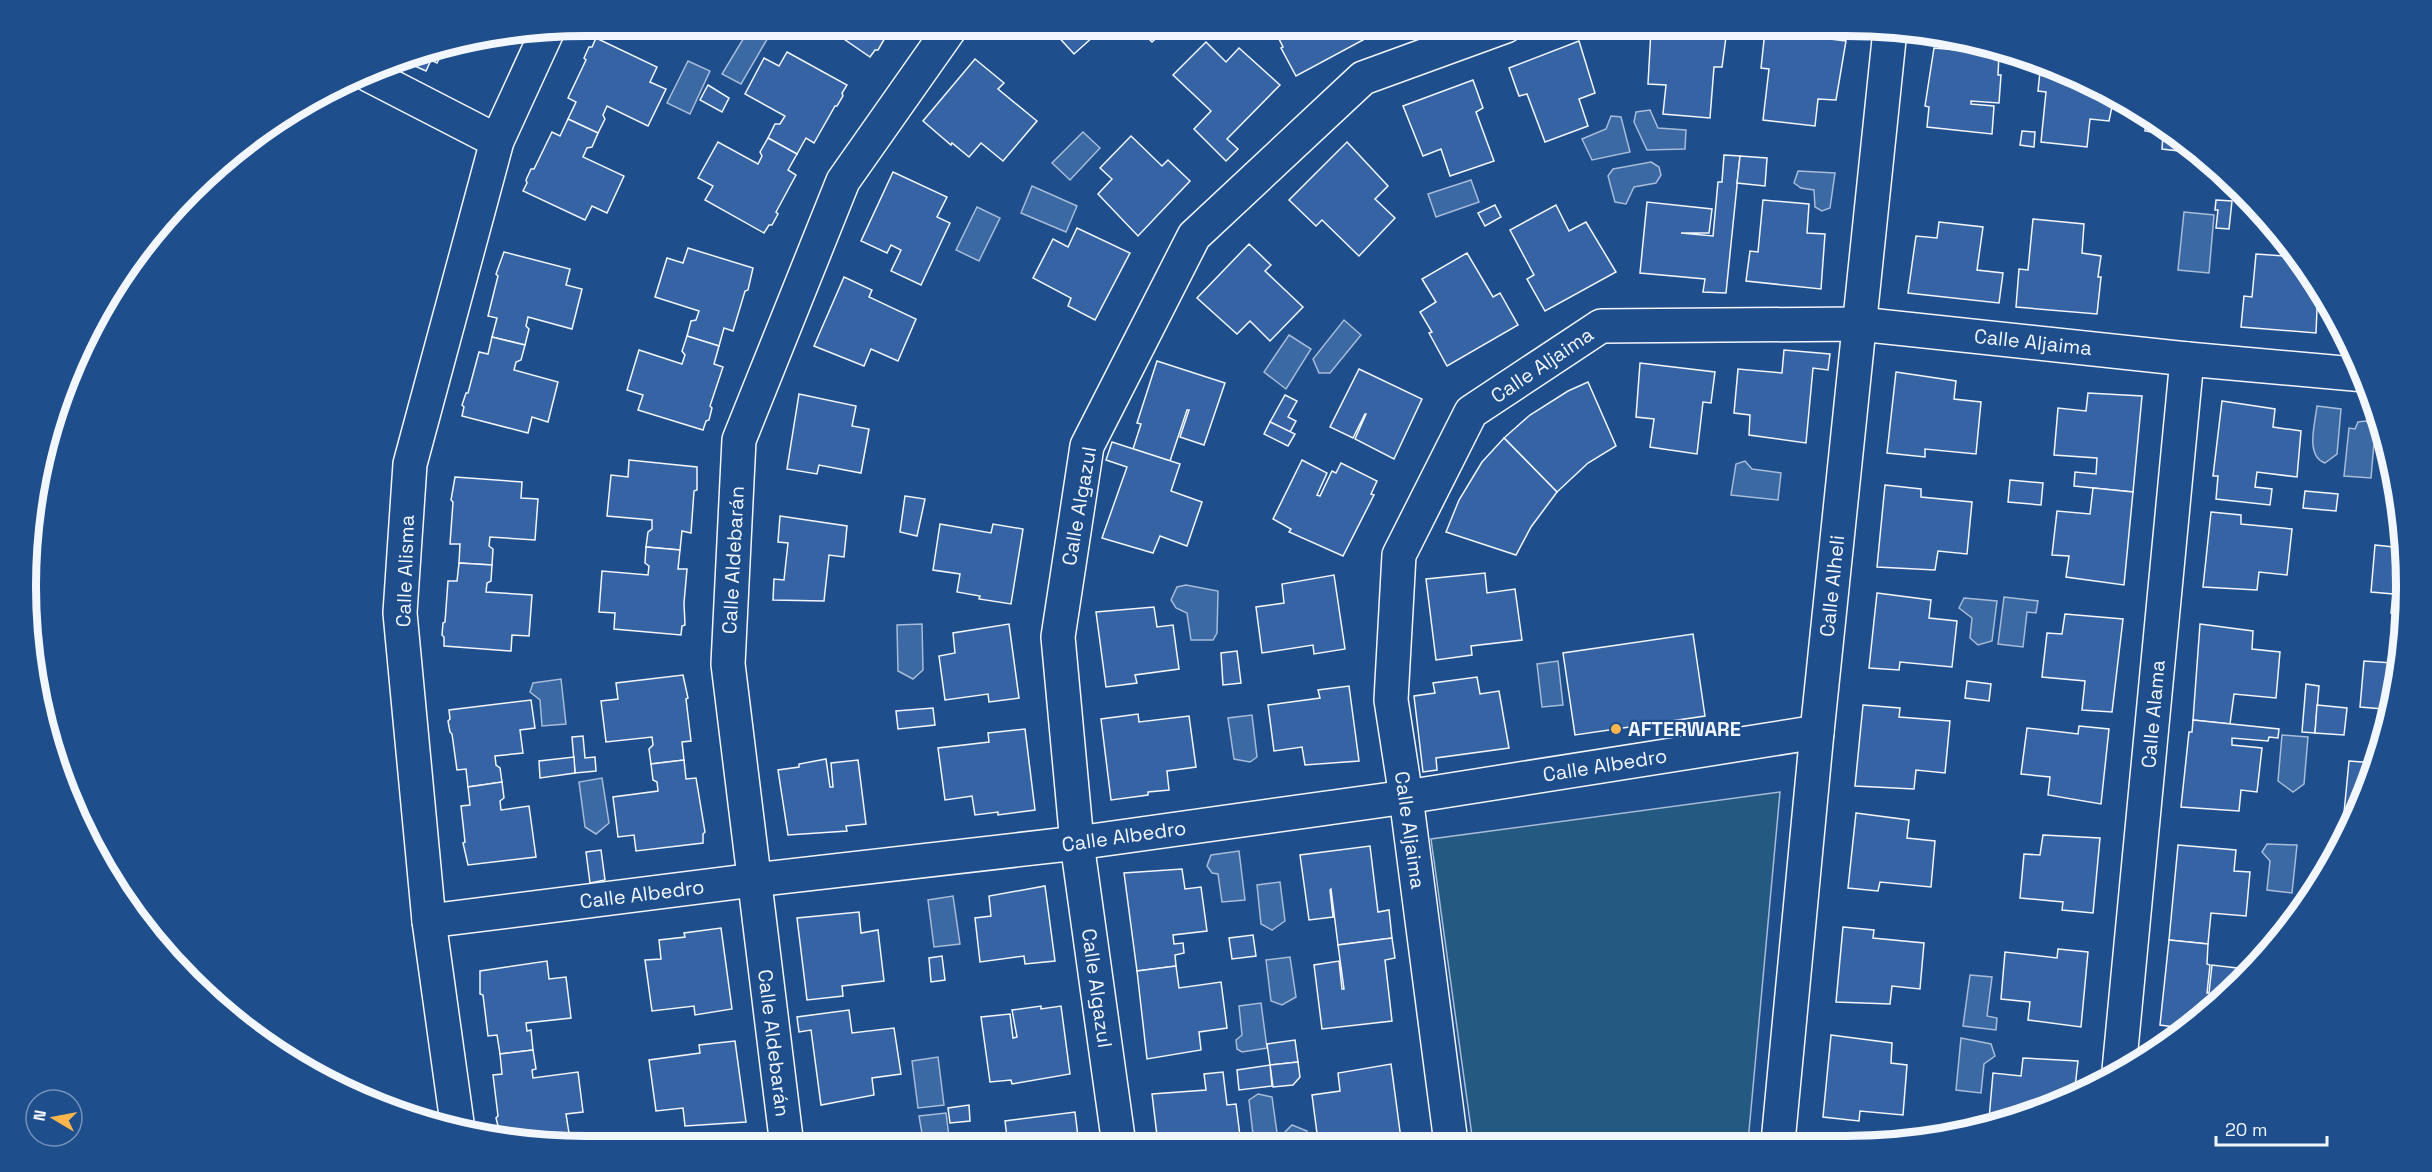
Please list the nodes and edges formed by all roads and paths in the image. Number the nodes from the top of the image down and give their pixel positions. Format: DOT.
graph roads {
  1 [pos="945,36"];
  2 [pos="1478,36"];
  3 [pos="544,38"];
  4 [pos="1889,38"];
  5 [pos="375,78"];
  6 [pos="497,141"];
  7 [pos="1859,324"];
  8 [pos="2187,359"];
  9 [pos="2353,374"];
  10 [pos="1817,732"];
  11 [pos="1406,797"];
  12 [pos="1077,843"];
  13 [pos="754,880"];
  14 [pos="429,921"];
  15 [pos="2120,1063"];
  16 [pos="457,1120"];
  17 [pos="786,1136"];
  18 [pos="1118,1136"];
  19 [pos="1450,1136"];
  20 [pos="1779,1136"];
  1 -- 13 [label="street, Calle Aldebarán"];
  2 -- 12 [label="street, Calle Algazul"];
  3 -- 6 [label="street, Calle Alisma"];
  4 -- 7 [label="street, Calle Alheli"];
  5 -- 6 [label="street"];
  6 -- 14 [label="street, Calle Alisma"];
  7 -- 8 [label="street, Calle Aljaima"];
  7 -- 10 [label="street, Calle Alheli"];
  7 -- 11 [label="street, Calle Aljaima"];
  8 -- 9 [label="street, Calle Aljaima"];
  8 -- 15 [label="street, Calle Alama"];
  10 -- 11 [label="street, Calle Albedro"];
  10 -- 20 [label="street, Calle Alheli"];
  11 -- 12 [label="street, Calle Albedro"];
  11 -- 19 [label="street, Calle Aljaima"];
  12 -- 13 [label="street, Calle Albedro"];
  12 -- 18 [label="street, Calle Algazul"];
  13 -- 14 [label="street, Calle Albedro"];
  13 -- 17 [label="street, Calle Aldebarán"];
  14 -- 16 [label="street, Calle Alisma"];
}
